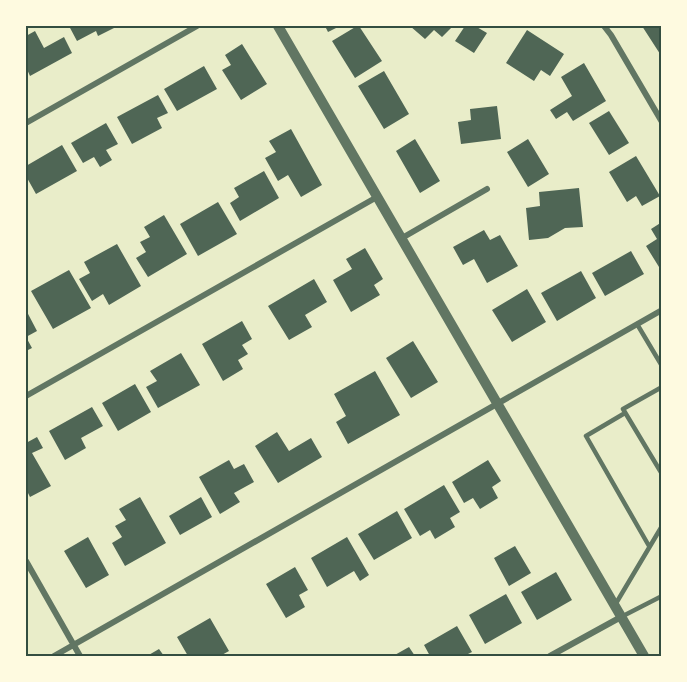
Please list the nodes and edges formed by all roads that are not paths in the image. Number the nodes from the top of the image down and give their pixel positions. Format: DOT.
graph roads {
  1 [pos="197,26"];
  2 [pos="278,26"];
  3 [pos="603,26"];
  4 [pos="662,122"];
  5 [pos="26,123"];
  6 [pos="487,189"];
  7 [pos="377,197"];
  8 [pos="402,238"];
  9 [pos="662,310"];
  10 [pos="637,324"];
  11 [pos="662,366"];
  12 [pos="662,387"];
  13 [pos="26,396"];
  14 [pos="498,403"];
  15 [pos="626,413"];
  16 [pos="662,474"];
  17 [pos="662,526"];
  18 [pos="649,546"];
  19 [pos="26,561"];
  20 [pos="662,596"];
  21 [pos="615,605"];
  22 [pos="621,617"];
  23 [pos="74,645"];
  24 [pos="54,657"];
  25 [pos="80,657"];
  26 [pos="550,657"];
  27 [pos="644,657"];
  1 -- 5 [label="street"];
  2 -- 7 [label="street"];
  3 -- 4 [label="street"];
  6 -- 8 [label="street"];
  7 -- 8 [label="street"];
  7 -- 13 [label="street"];
  8 -- 14 [label="street"];
  9 -- 10 [label="street"];
  10 -- 11 [label="lane"];
  10 -- 14 [label="street"];
  12 -- 15 [label="lane"];
  14 -- 21 [label="street"];
  14 -- 23 [label="street"];
  15 -- 16 [label="lane"];
  15 -- 18 [label="lane"];
  17 -- 18 [label="lane"];
  18 -- 21 [label="lane"];
  19 -- 23 [label="street"];
  20 -- 22 [label="lane"];
  21 -- 22 [label="street"];
  22 -- 26 [label="street"];
  22 -- 27 [label="street"];
  23 -- 24 [label="street"];
  23 -- 25 [label="street"];
}
